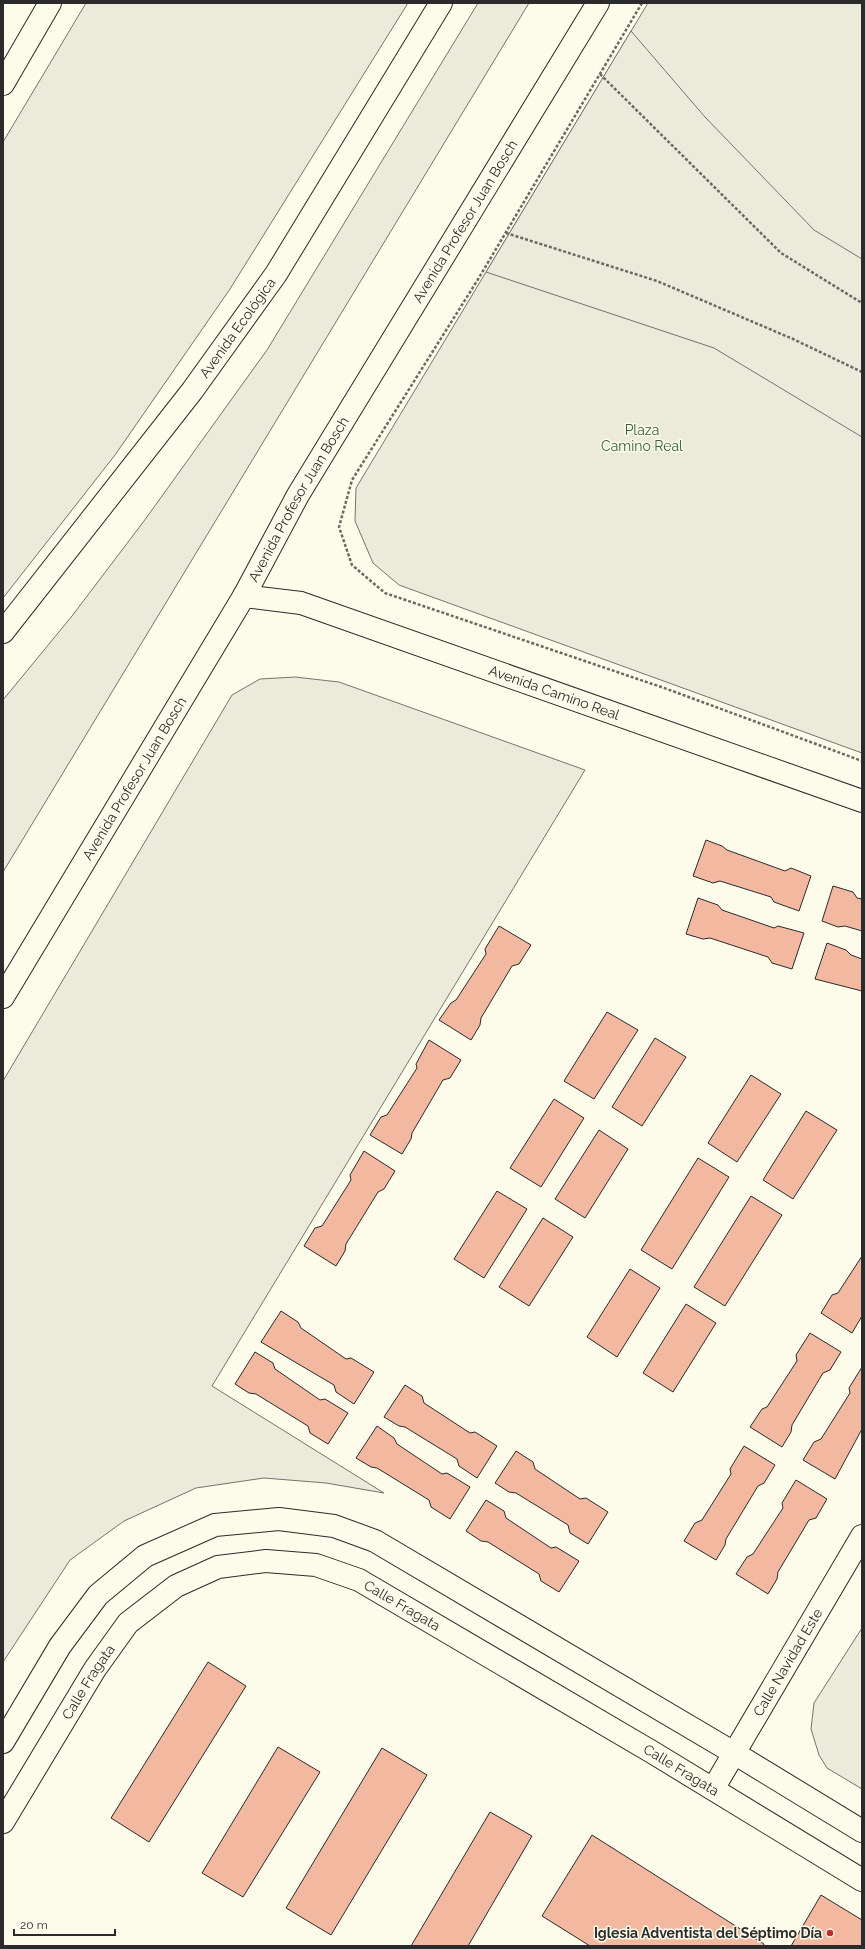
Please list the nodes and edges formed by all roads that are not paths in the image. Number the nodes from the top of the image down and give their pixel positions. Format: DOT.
graph roads {
  1 [pos="50,3"];
  2 [pos="441,3"];
  3 [pos="598,3"];
  4 [pos="3,84"];
  5 [pos="244,596"];
  6 [pos="3,632"];
  7 [pos="862,801"];
  8 [pos="3,997"];
  9 [pos="862,1536"];
  10 [pos="3,1742"];
  11 [pos="734,1753"];
  12 [pos="713,1789"];
  13 [pos="3,1822"];
  14 [pos="862,1831"];
  15 [pos="862,1880"];
  1 -- 4 [label="street"];
  2 -- 6 [label="street, Avenida Ecológica"];
  3 -- 5 [label="street, Avenida Profesor Juan Bosch"];
  5 -- 7 [label="street, Avenida Camino Real"];
  5 -- 8 [label="street, Avenida Profesor Juan Bosch"];
  9 -- 11 [label="street, Calle Navidad Este"];
  10 -- 11 [label="street"];
  11 -- 12 [label="street, Calle Navidad Este"];
  11 -- 14 [label="street"];
  12 -- 13 [label="street, Calle Fragata"];
  12 -- 15 [label="street, Calle Fragata"];
}
